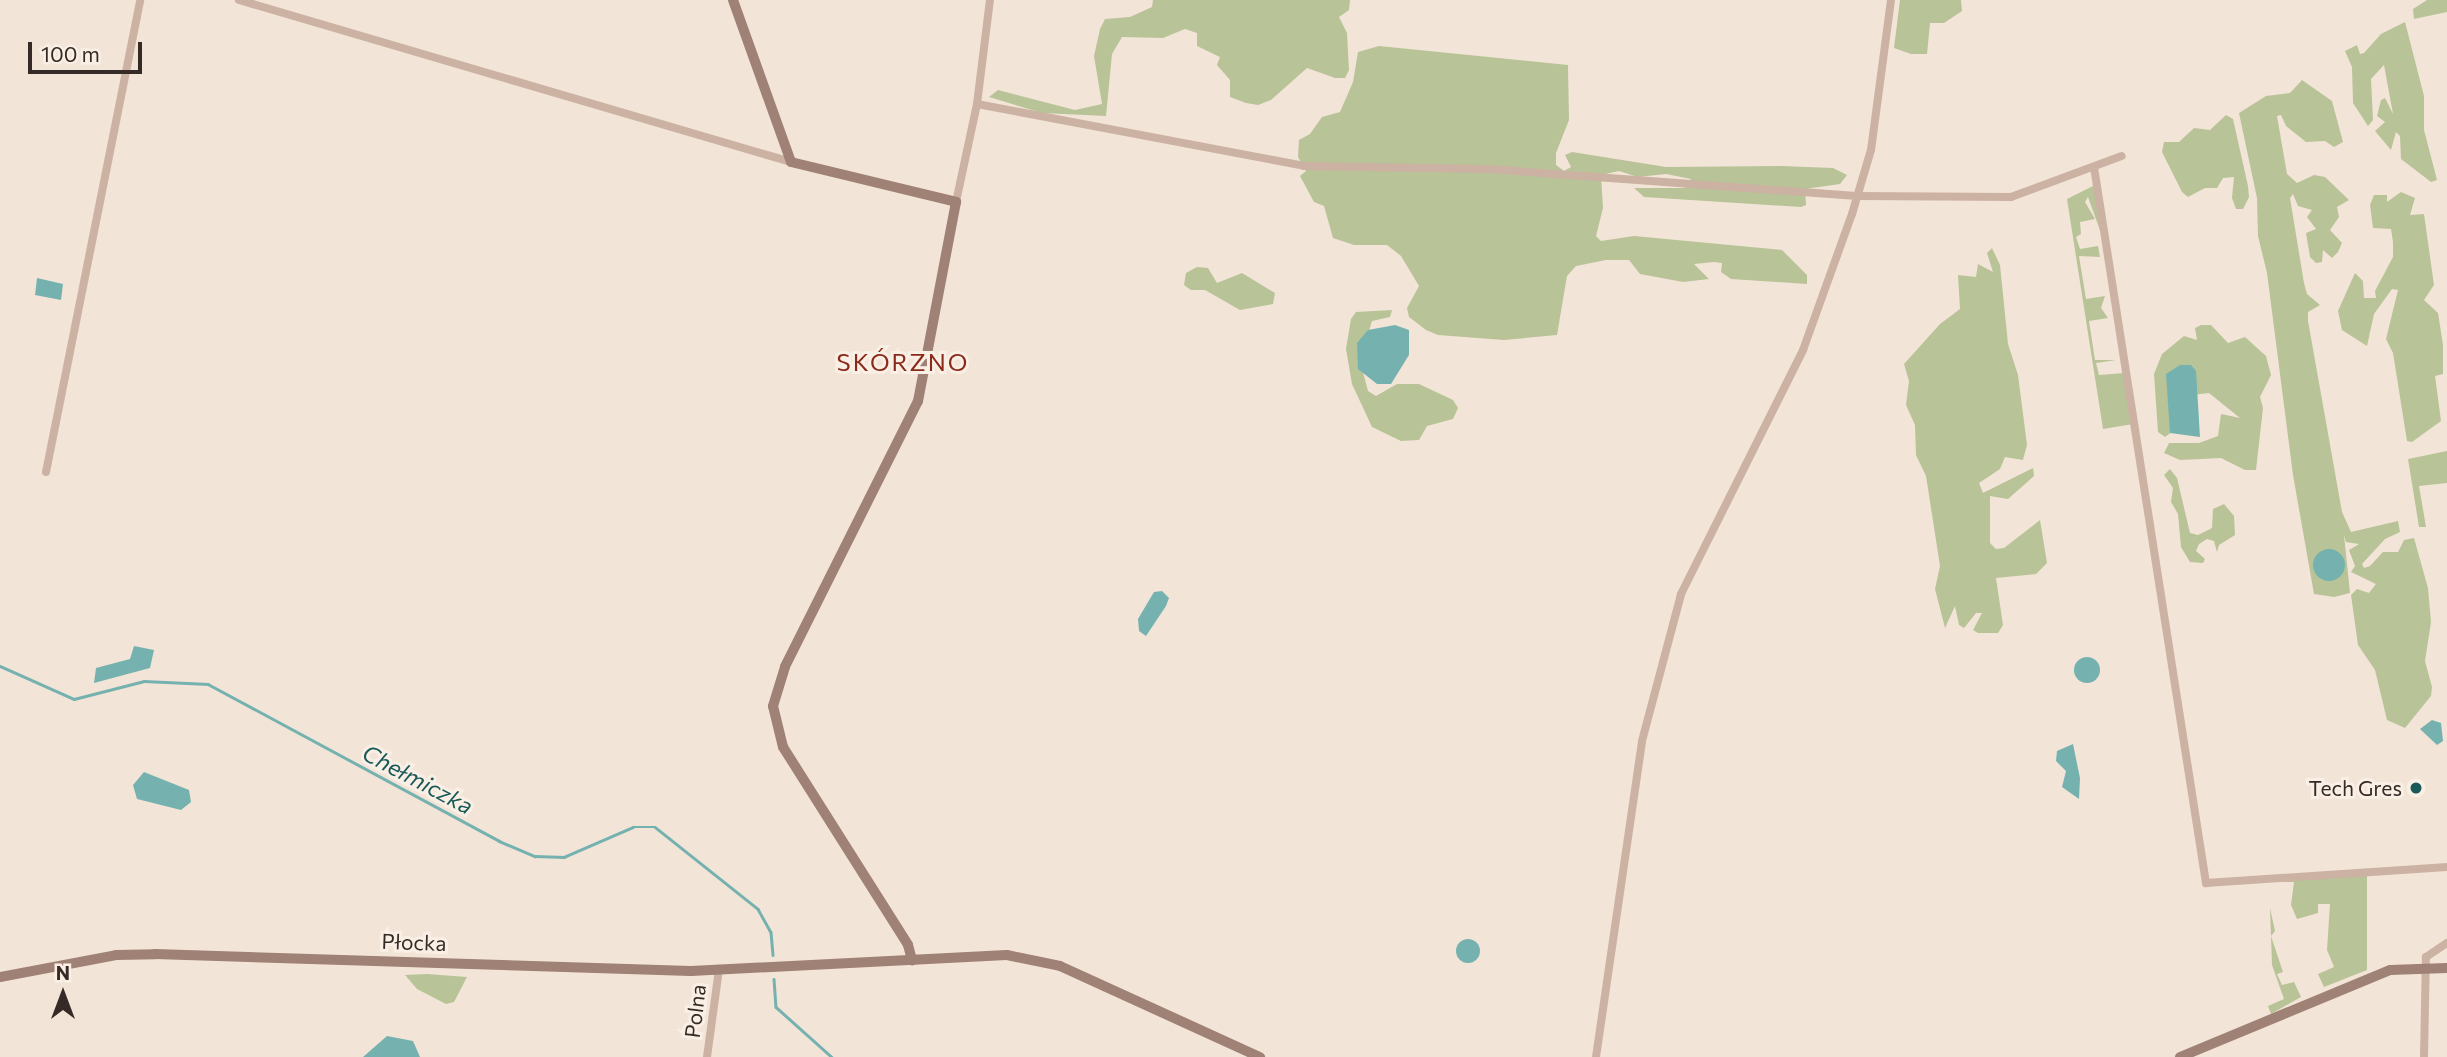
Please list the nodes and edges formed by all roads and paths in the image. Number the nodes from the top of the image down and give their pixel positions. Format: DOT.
graph roads {
  1 [pos="140,0"];
  2 [pos="239,0"];
  3 [pos="733,0"];
  4 [pos="990,0"];
  5 [pos="1891,0"];
  6 [pos="977,104"];
  7 [pos="2122,156"];
  8 [pos="791,162"];
  9 [pos="2094,167"];
  10 [pos="1857,196"];
  11 [pos="957,202"];
  12 [pos="46,472"];
  13 [pos="2447,867"];
  14 [pos="2447,943"];
  15 [pos="912,960"];
  16 [pos="2427,967"];
  17 [pos="2447,968"];
  18 [pos="719,969"];
  19 [pos="0,977"];
  20 [pos="707,1057"];
  21 [pos="1261,1057"];
  22 [pos="1596,1057"];
  23 [pos="2180,1057"];
  24 [pos="2424,1057"];
  1 -- 12 [label="street"];
  2 -- 8 [label="street"];
  3 -- 8 [label="main road"];
  4 -- 6 [label="street"];
  5 -- 10 [label="street"];
  6 -- 10 [label="street"];
  6 -- 11 [label="street"];
  7 -- 9 [label="street"];
  8 -- 11 [label="main road"];
  9 -- 10 [label="street"];
  9 -- 13 [label="street"];
  10 -- 22 [label="street"];
  11 -- 15 [label="main road"];
  14 -- 16 [label="street"];
  15 -- 18 [label="main road, Płocka"];
  15 -- 21 [label="main road, Płocka"];
  16 -- 17 [label="main road"];
  16 -- 23 [label="main road"];
  16 -- 24 [label="street"];
  18 -- 19 [label="main road, Płocka"];
  18 -- 20 [label="street, Polna"];
}
